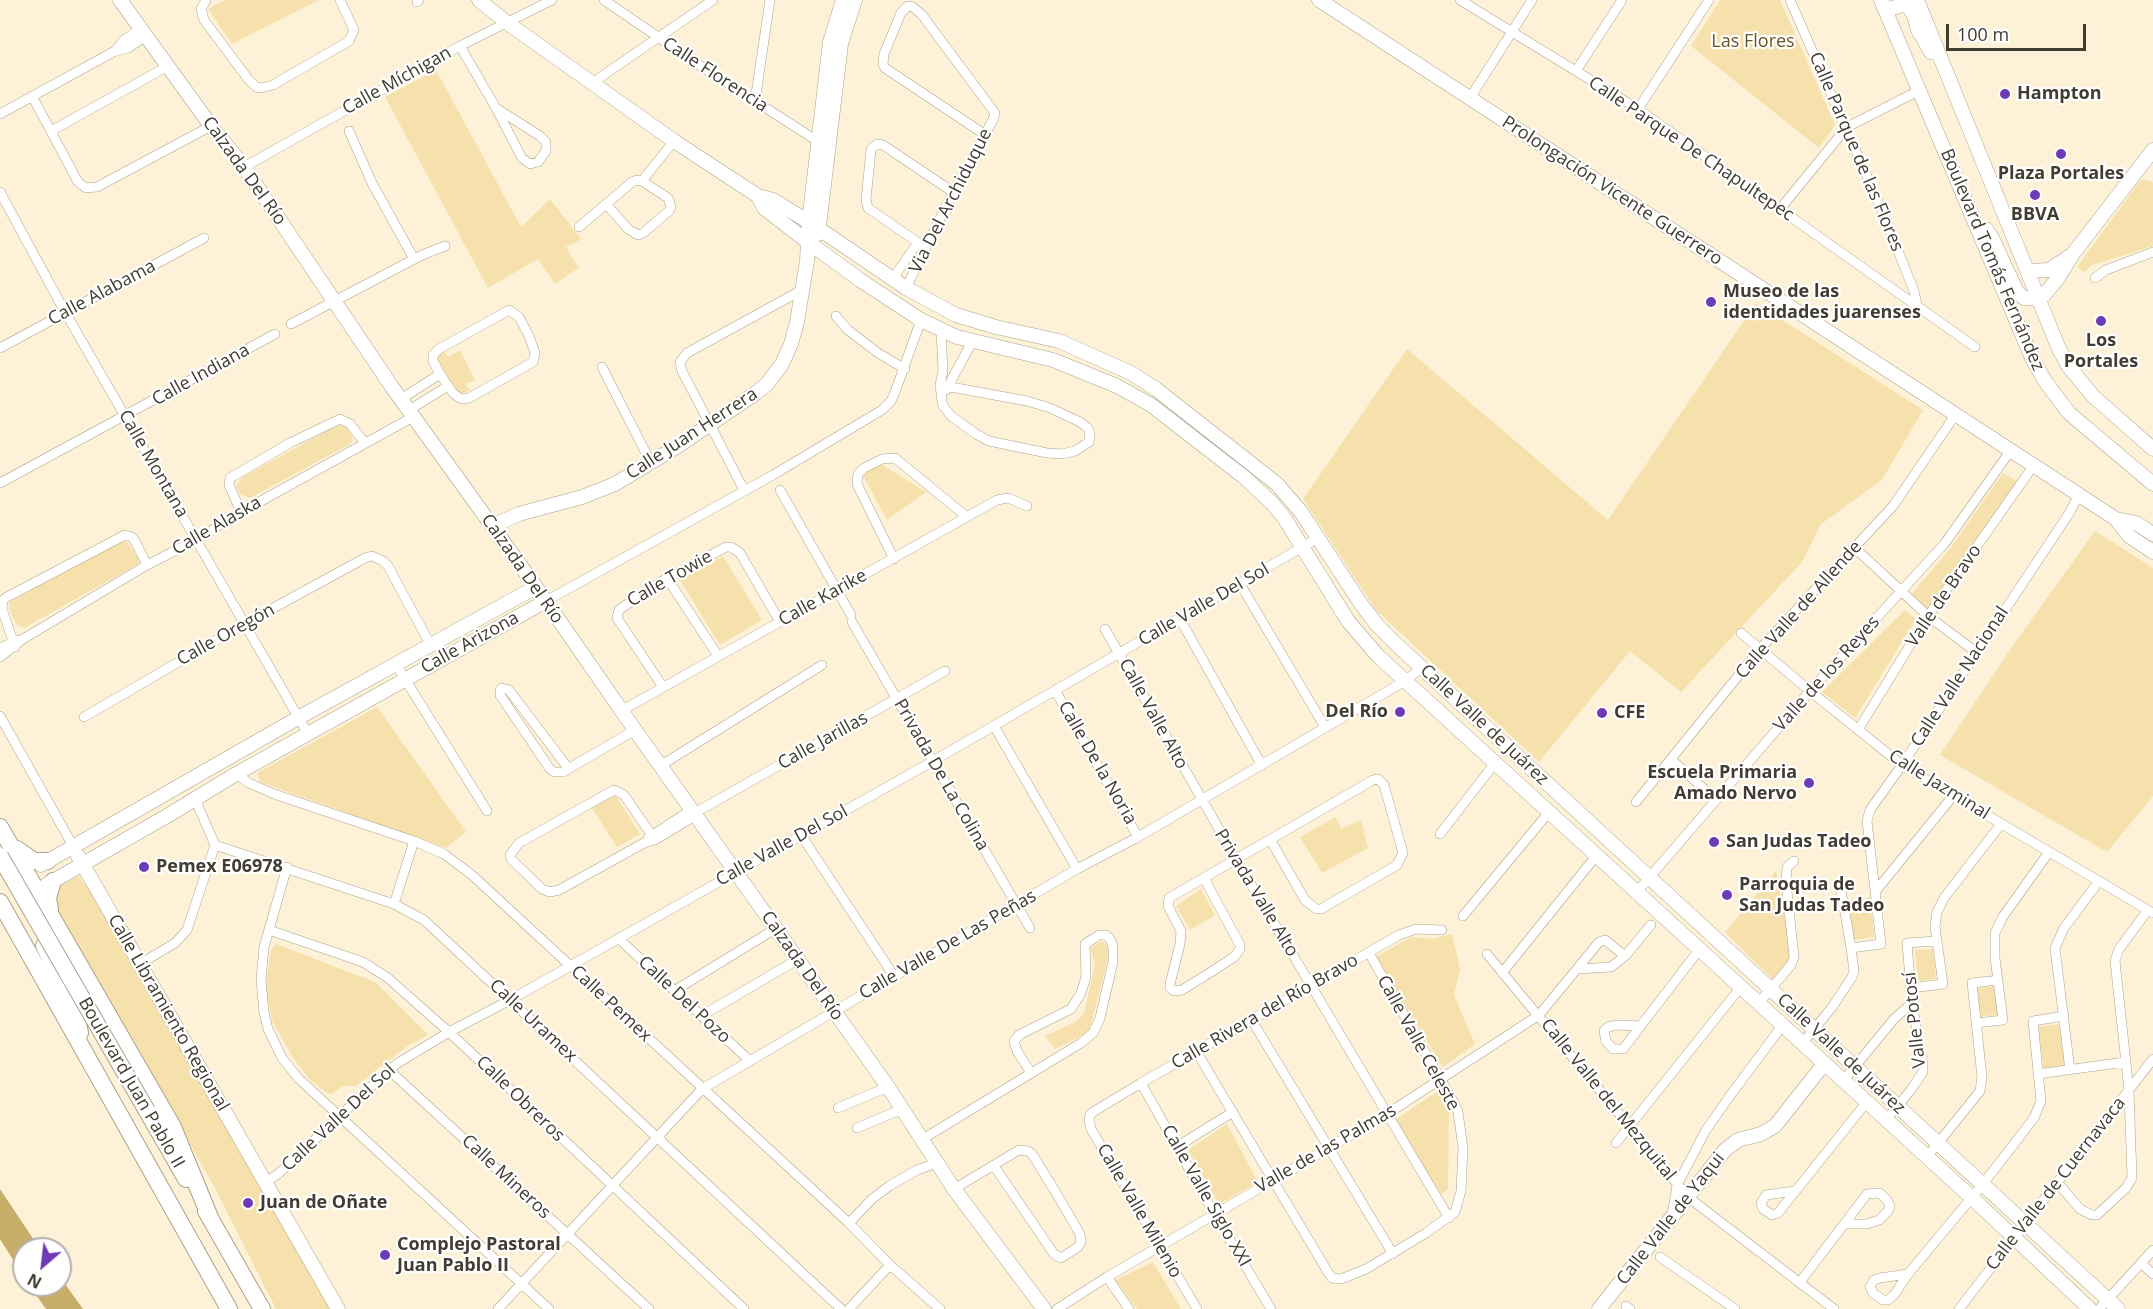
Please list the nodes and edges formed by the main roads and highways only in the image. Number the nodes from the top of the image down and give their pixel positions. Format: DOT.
graph roads {
  1 [pos="2,831"];
  2 [pos="0,856"];
  3 [pos="48,861"];
  4 [pos="0,866"];
  5 [pos="53,881"];
  6 [pos="29,884"];
  7 [pos="0,902"];
  8 [pos="52,917"];
  9 [pos="86,1055"];
  10 [pos="211,1220"];
  11 [pos="229,1309"];
  12 [pos="262,1309"];
  1 -- 3 [label="highway"];
  1 -- 6 [label="highway"];
  2 -- 10 [label="highway, Boulevard Juan Pablo II, bridge"];
  4 -- 6 [label="highway"];
  5 -- 8 [label="highway"];
  6 -- 8 [label="highway"];
  6 -- 9 [label="highway"];
  7 -- 9 [label="highway, Boulevard Juan Pablo II"];
  8 -- 10 [label="highway"];
  9 -- 11 [label="highway, Boulevard Juan Pablo II"];
  10 -- 12 [label="highway, Boulevard Juan Pablo II"];
}
